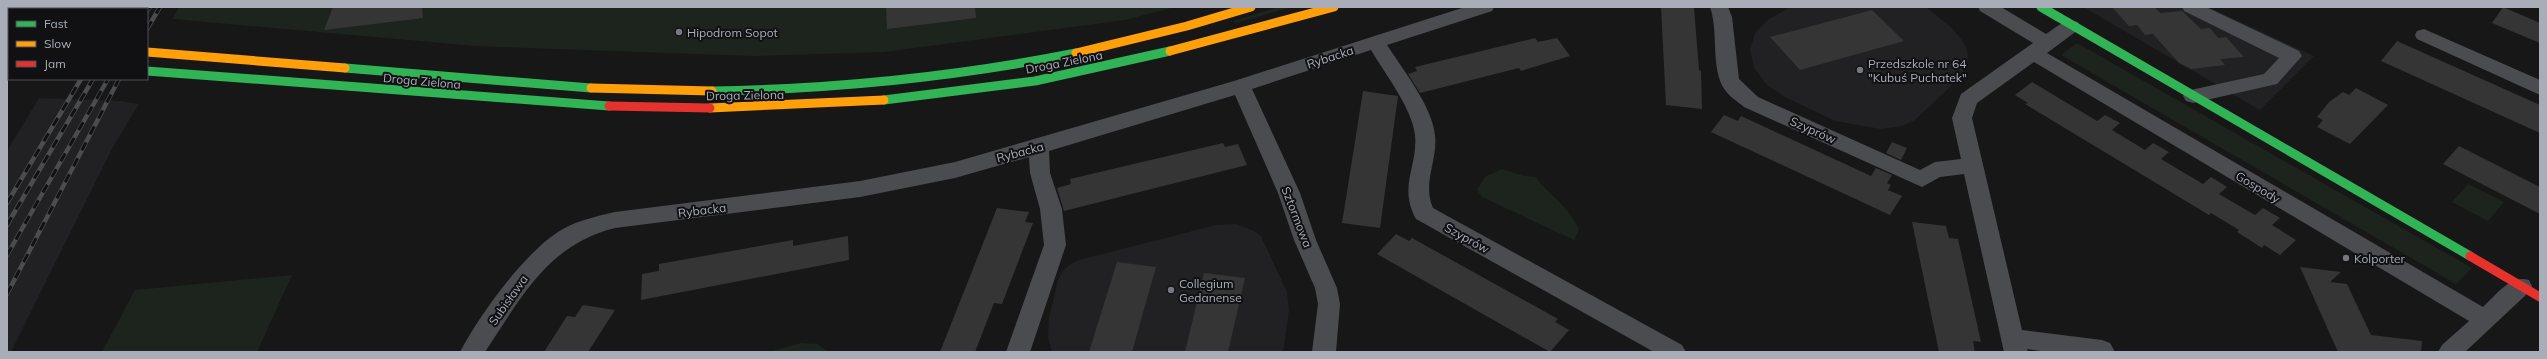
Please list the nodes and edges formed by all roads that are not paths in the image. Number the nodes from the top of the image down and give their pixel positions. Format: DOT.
graph roads {
  1 [pos="1251,7"];
  2 [pos="1334,7"];
  3 [pos="1485,7"];
  4 [pos="1719,7"];
  5 [pos="1986,7"];
  6 [pos="2192,7"];
  7 [pos="2048,8"];
  8 [pos="2071,26"];
  9 [pos="2424,35"];
  10 [pos="1376,42"];
  11 [pos="2040,48"];
  12 [pos="148,52"];
  13 [pos="148,71"];
  14 [pos="1242,86"];
  15 [pos="2540,88"];
  16 [pos="2193,96"];
  17 [pos="1039,148"];
  18 [pos="1972,165"];
  19 [pos="547,251"];
  20 [pos="2520,286"];
  21 [pos="2540,298"];
  22 [pos="2485,319"];
  23 [pos="2014,345"];
  24 [pos="2102,350"];
  25 [pos="472,352"];
  26 [pos="1018,352"];
  27 [pos="1324,352"];
  28 [pos="1674,352"];
  29 [pos="2450,352"];
  1 -- 12 [label="street, Droga Zielona"];
  2 -- 13 [label="street, Droga Zielona"];
  3 -- 10 [label="street, Rybacka"];
  4 -- 18 [label="street, Szyprów"];
  5 -- 11 [label="street"];
  6 -- 16 [label="street"];
  7 -- 8 [label="street"];
  8 -- 11 [label="street"];
  8 -- 16 [label="street"];
  9 -- 15 [label="street"];
  10 -- 14 [label="street, Rybacka"];
  10 -- 28 [label="street, Szyprów"];
  11 -- 18 [label="street"];
  11 -- 22 [label="street, Gospody"];
  14 -- 17 [label="street, Rybacka"];
  14 -- 27 [label="street, Sztormowa"];
  16 -- 20 [label="street"];
  17 -- 19 [label="street, Rybacka"];
  17 -- 26 [label="street"];
  18 -- 23 [label="street"];
  19 -- 25 [label="street, Subisława"];
  20 -- 21 [label="street"];
  20 -- 22 [label="street"];
  22 -- 29 [label="street"];
  23 -- 24 [label="street"];
}
